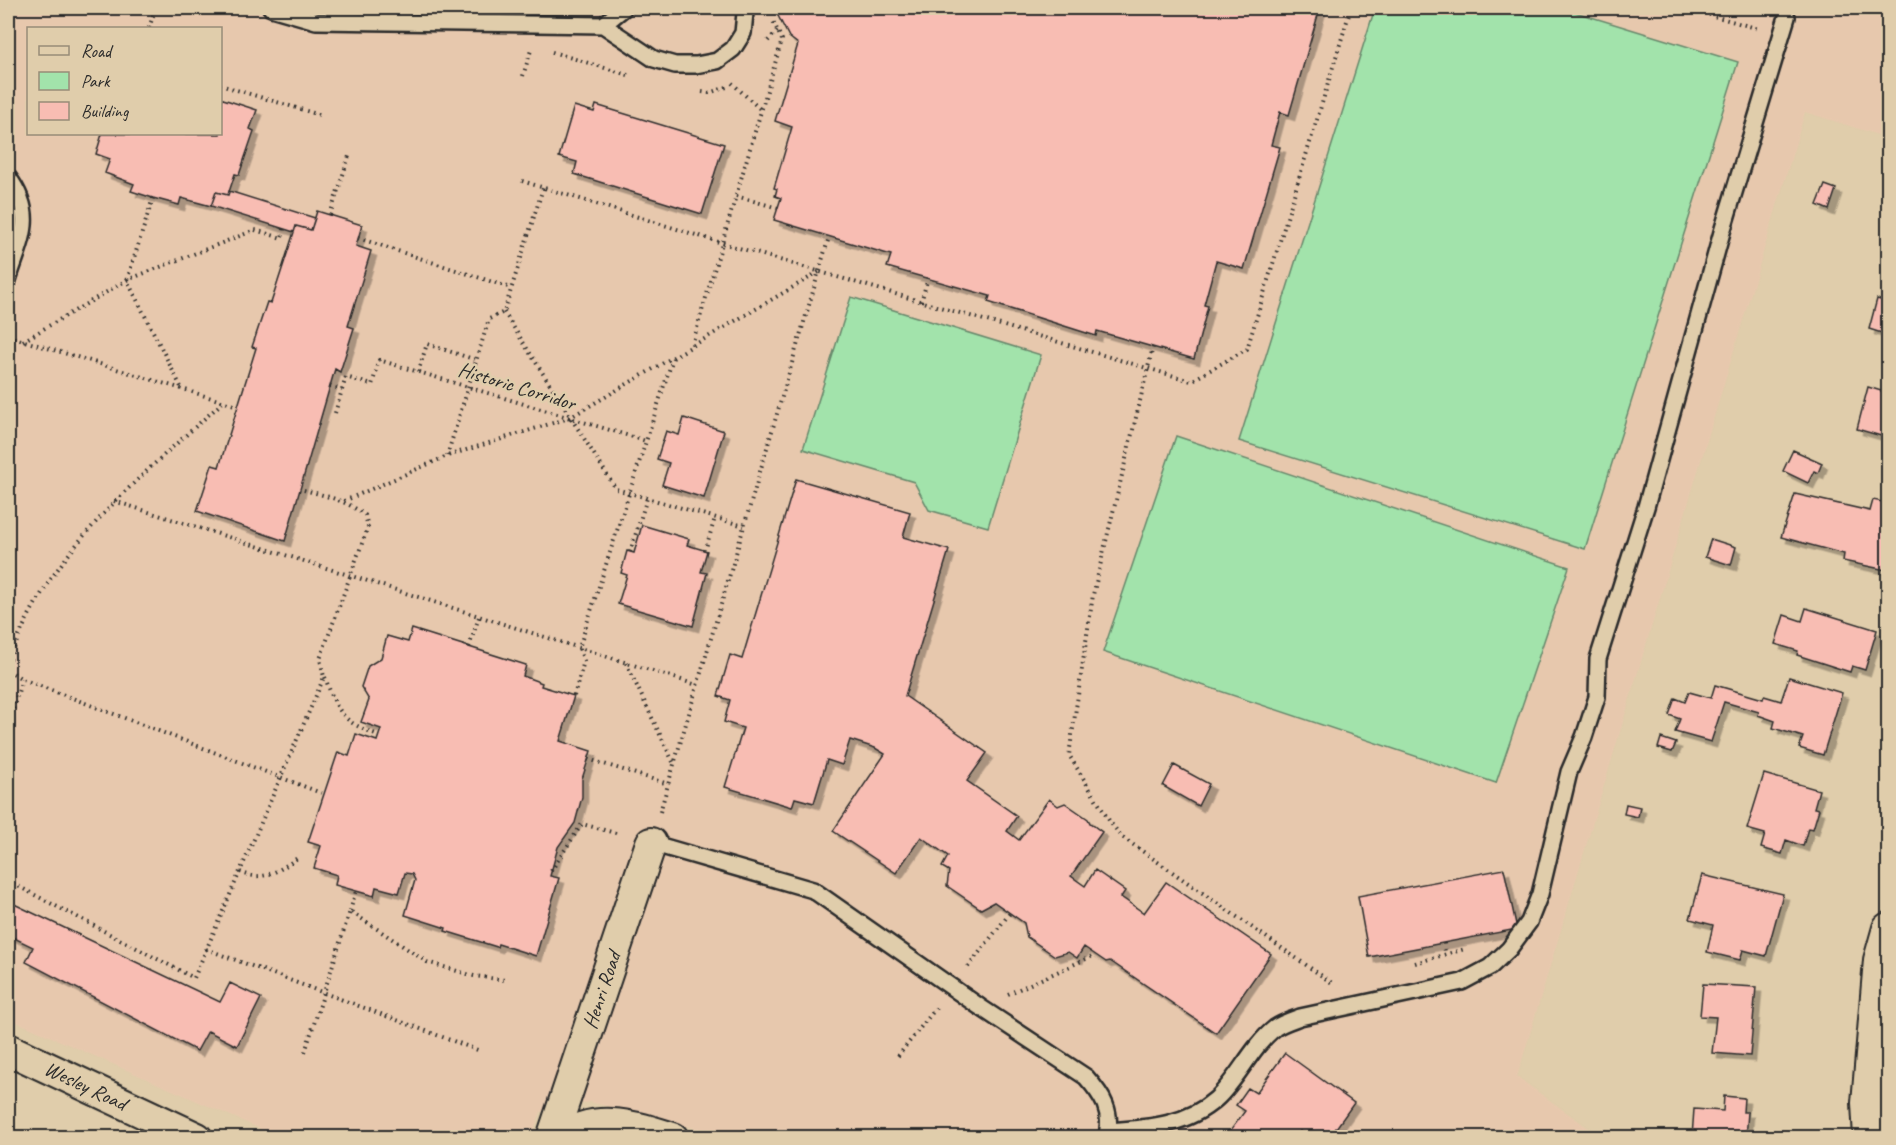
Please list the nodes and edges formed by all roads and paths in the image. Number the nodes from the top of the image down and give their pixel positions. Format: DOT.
graph roads {
  1 [pos="271,8"];
  2 [pos="624,8"];
  3 [pos="744,8"];
  4 [pos="1351,8"];
  5 [pos="1686,8"];
  6 [pos="155,10"];
  7 [pos="768,12"];
  8 [pos="1787,16"];
  9 [pos="603,24"];
  10 [pos="149,27"];
  11 [pos="732,83"];
  12 [pos="222,86"];
  13 [pos="761,110"];
  14 [pos="320,115"];
  15 [pos="350,153"];
  16 [pos="8,177"];
  17 [pos="522,181"];
  18 [pos="543,188"];
  19 [pos="736,196"];
  20 [pos="153,198"];
  21 [pos="778,208"];
  22 [pos="330,215"];
  23 [pos="284,229"];
  24 [pos="829,237"];
  25 [pos="358,238"];
  26 [pos="722,243"];
  27 [pos="819,272"];
  28 [pos="928,278"];
  29 [pos="8,280"];
  30 [pos="127,280"];
  31 [pos="511,288"];
  32 [pos="921,302"];
  33 [pos="504,312"];
  34 [pos="8,336"];
  35 [pos="23,341"];
  36 [pos="692,346"];
  37 [pos="1153,347"];
  38 [pos="673,357"];
  39 [pos="476,360"];
  40 [pos="1147,368"];
  41 [pos="418,372"];
  42 [pos="330,386"];
  43 [pos="468,387"];
  44 [pos="182,389"];
  45 [pos="342,390"];
  46 [pos="224,401"];
  47 [pos="238,406"];
  48 [pos="335,413"];
  49 [pos="569,418"];
  50 [pos="646,441"];
  51 [pos="447,456"];
  52 [pos="300,489"];
  53 [pos="628,492"];
  54 [pos="647,498"];
  55 [pos="114,501"];
  56 [pos="343,501"];
  57 [pos="714,518"];
  58 [pos="744,526"];
  59 [pos="705,550"];
  60 [pos="630,552"];
  61 [pos="350,576"];
  62 [pos="479,616"];
  63 [pos="469,647"];
  64 [pos="579,648"];
  65 [pos="625,662"];
  66 [pos="8,665"];
  67 [pos="8,670"];
  68 [pos="324,677"];
  69 [pos="22,679"];
  70 [pos="697,685"];
  71 [pos="574,696"];
  72 [pos="8,726"];
  73 [pos="380,735"];
  74 [pos="588,759"];
  75 [pos="674,765"];
  76 [pos="280,777"];
  77 [pos="668,784"];
  78 [pos="324,794"];
  79 [pos="582,824"];
  80 [pos="651,843"];
  81 [pos="299,857"];
  82 [pos="551,871"];
  83 [pos="240,872"];
  84 [pos="8,881"];
  85 [pos="356,891"];
  86 [pos="350,911"];
  87 [pos="1888,928"];
  88 [pos="1444,943"];
  89 [pos="206,949"];
  90 [pos="1466,949"];
  91 [pos="1445,953"];
  92 [pos="1095,955"];
  93 [pos="1414,964"];
  94 [pos="505,980"];
  95 [pos="1339,988"];
  96 [pos="324,993"];
  97 [pos="980,1007"];
  98 [pos="8,1049"];
  99 [pos="480,1051"];
  100 [pos="305,1052"];
  101 [pos="1107,1134"];
  102 [pos="197,1137"];
  103 [pos="552,1137"];
  104 [pos="560,1137"];
  105 [pos="673,1137"];
  106 [pos="1869,1137"];
  1 -- 9 [label="lane"];
  2 -- 9 [label="lane"];
  3 -- 9 [label="lane"];
  4 -- 40 [label="path"];
  5 -- 8 [label="path"];
  6 -- 10 [label="path"];
  7 -- 13 [label="path"];
  8 -- 101 [label="lane"];
  11 -- 13 [label="path"];
  12 -- 14 [label="path"];
  13 -- 19 [label="path"];
  15 -- 22 [label="path"];
  16 -- 29 [label="lane"];
  17 -- 18 [label="path"];
  18 -- 26 [label="path"];
  18 -- 31 [label="path"];
  19 -- 21 [label="path"];
  19 -- 26 [label="path"];
  20 -- 30 [label="path"];
  23 -- 30 [label="path"];
  24 -- 27 [label="path"];
  25 -- 31 [label="path"];
  26 -- 27 [label="path"];
  26 -- 36 [label="path"];
  27 -- 32 [label="path"];
  27 -- 36 [label="path"];
  27 -- 58 [label="path"];
  28 -- 32 [label="path"];
  30 -- 35 [label="path"];
  30 -- 44 [label="path"];
  31 -- 33 [label="path"];
  32 -- 40 [label="path"];
  33 -- 39 [label="path"];
  33 -- 49 [label="path"];
  34 -- 35 [label="path"];
  35 -- 44 [label="path"];
  36 -- 38 [label="path"];
  37 -- 40 [label="path"];
  38 -- 49 [label="path"];
  38 -- 50 [label="path"];
  39 -- 41 [label="path"];
  39 -- 43 [label="path"];
  40 -- 95 [label="path"];
  41 -- 43 [label="path, Historic Corridor"];
  41 -- 45 [label="path, Historic Corridor"];
  42 -- 45 [label="path"];
  43 -- 49 [label="path, Historic Corridor"];
  43 -- 51 [label="path"];
  44 -- 46 [label="path"];
  45 -- 48 [label="path"];
  46 -- 47 [label="path"];
  46 -- 55 [label="path"];
  49 -- 50 [label="path, Historic Corridor"];
  49 -- 51 [label="path"];
  49 -- 53 [label="path"];
  50 -- 53 [label="path"];
  51 -- 56 [label="path"];
  52 -- 56 [label="path"];
  53 -- 54 [label="path"];
  53 -- 64 [label="path"];
  54 -- 57 [label="path"];
  54 -- 60 [label="path"];
  55 -- 61 [label="path"];
  55 -- 66 [label="path"];
  56 -- 61 [label="path"];
  57 -- 58 [label="path"];
  57 -- 59 [label="path"];
  58 -- 70 [label="path"];
  61 -- 62 [label="path"];
  61 -- 68 [label="path"];
  62 -- 63 [label="path"];
  62 -- 64 [label="path"];
  64 -- 65 [label="path"];
  64 -- 71 [label="path"];
  65 -- 70 [label="path"];
  65 -- 75 [label="path"];
  67 -- 69 [label="path"];
  68 -- 73 [label="path"];
  68 -- 76 [label="path"];
  69 -- 72 [label="path"];
  69 -- 76 [label="path"];
  70 -- 75 [label="path"];
  74 -- 77 [label="path"];
  75 -- 77 [label="path"];
  76 -- 78 [label="path"];
  76 -- 83 [label="path"];
  77 -- 80 [label="path"];
  79 -- 82 [label="path"];
  80 -- 97 [label="lane"];
  80 -- 103 [label="street, Henri Road"];
  81 -- 83 [label="path"];
  83 -- 89 [label="path"];
  84 -- 89 [label="path"];
  85 -- 86 [label="path"];
  86 -- 94 [label="path"];
  86 -- 96 [label="path"];
  87 -- 106 [label="street"];
  88 -- 91 [label="path"];
  89 -- 96 [label="path"];
  90 -- 91 [label="path"];
  91 -- 93 [label="path"];
  92 -- 97 [label="path"];
  96 -- 99 [label="path"];
  96 -- 100 [label="path"];
  97 -- 101 [label="lane"];
  98 -- 102 [label="street, Wesley Road"];
  104 -- 105 [label="street"];
}
